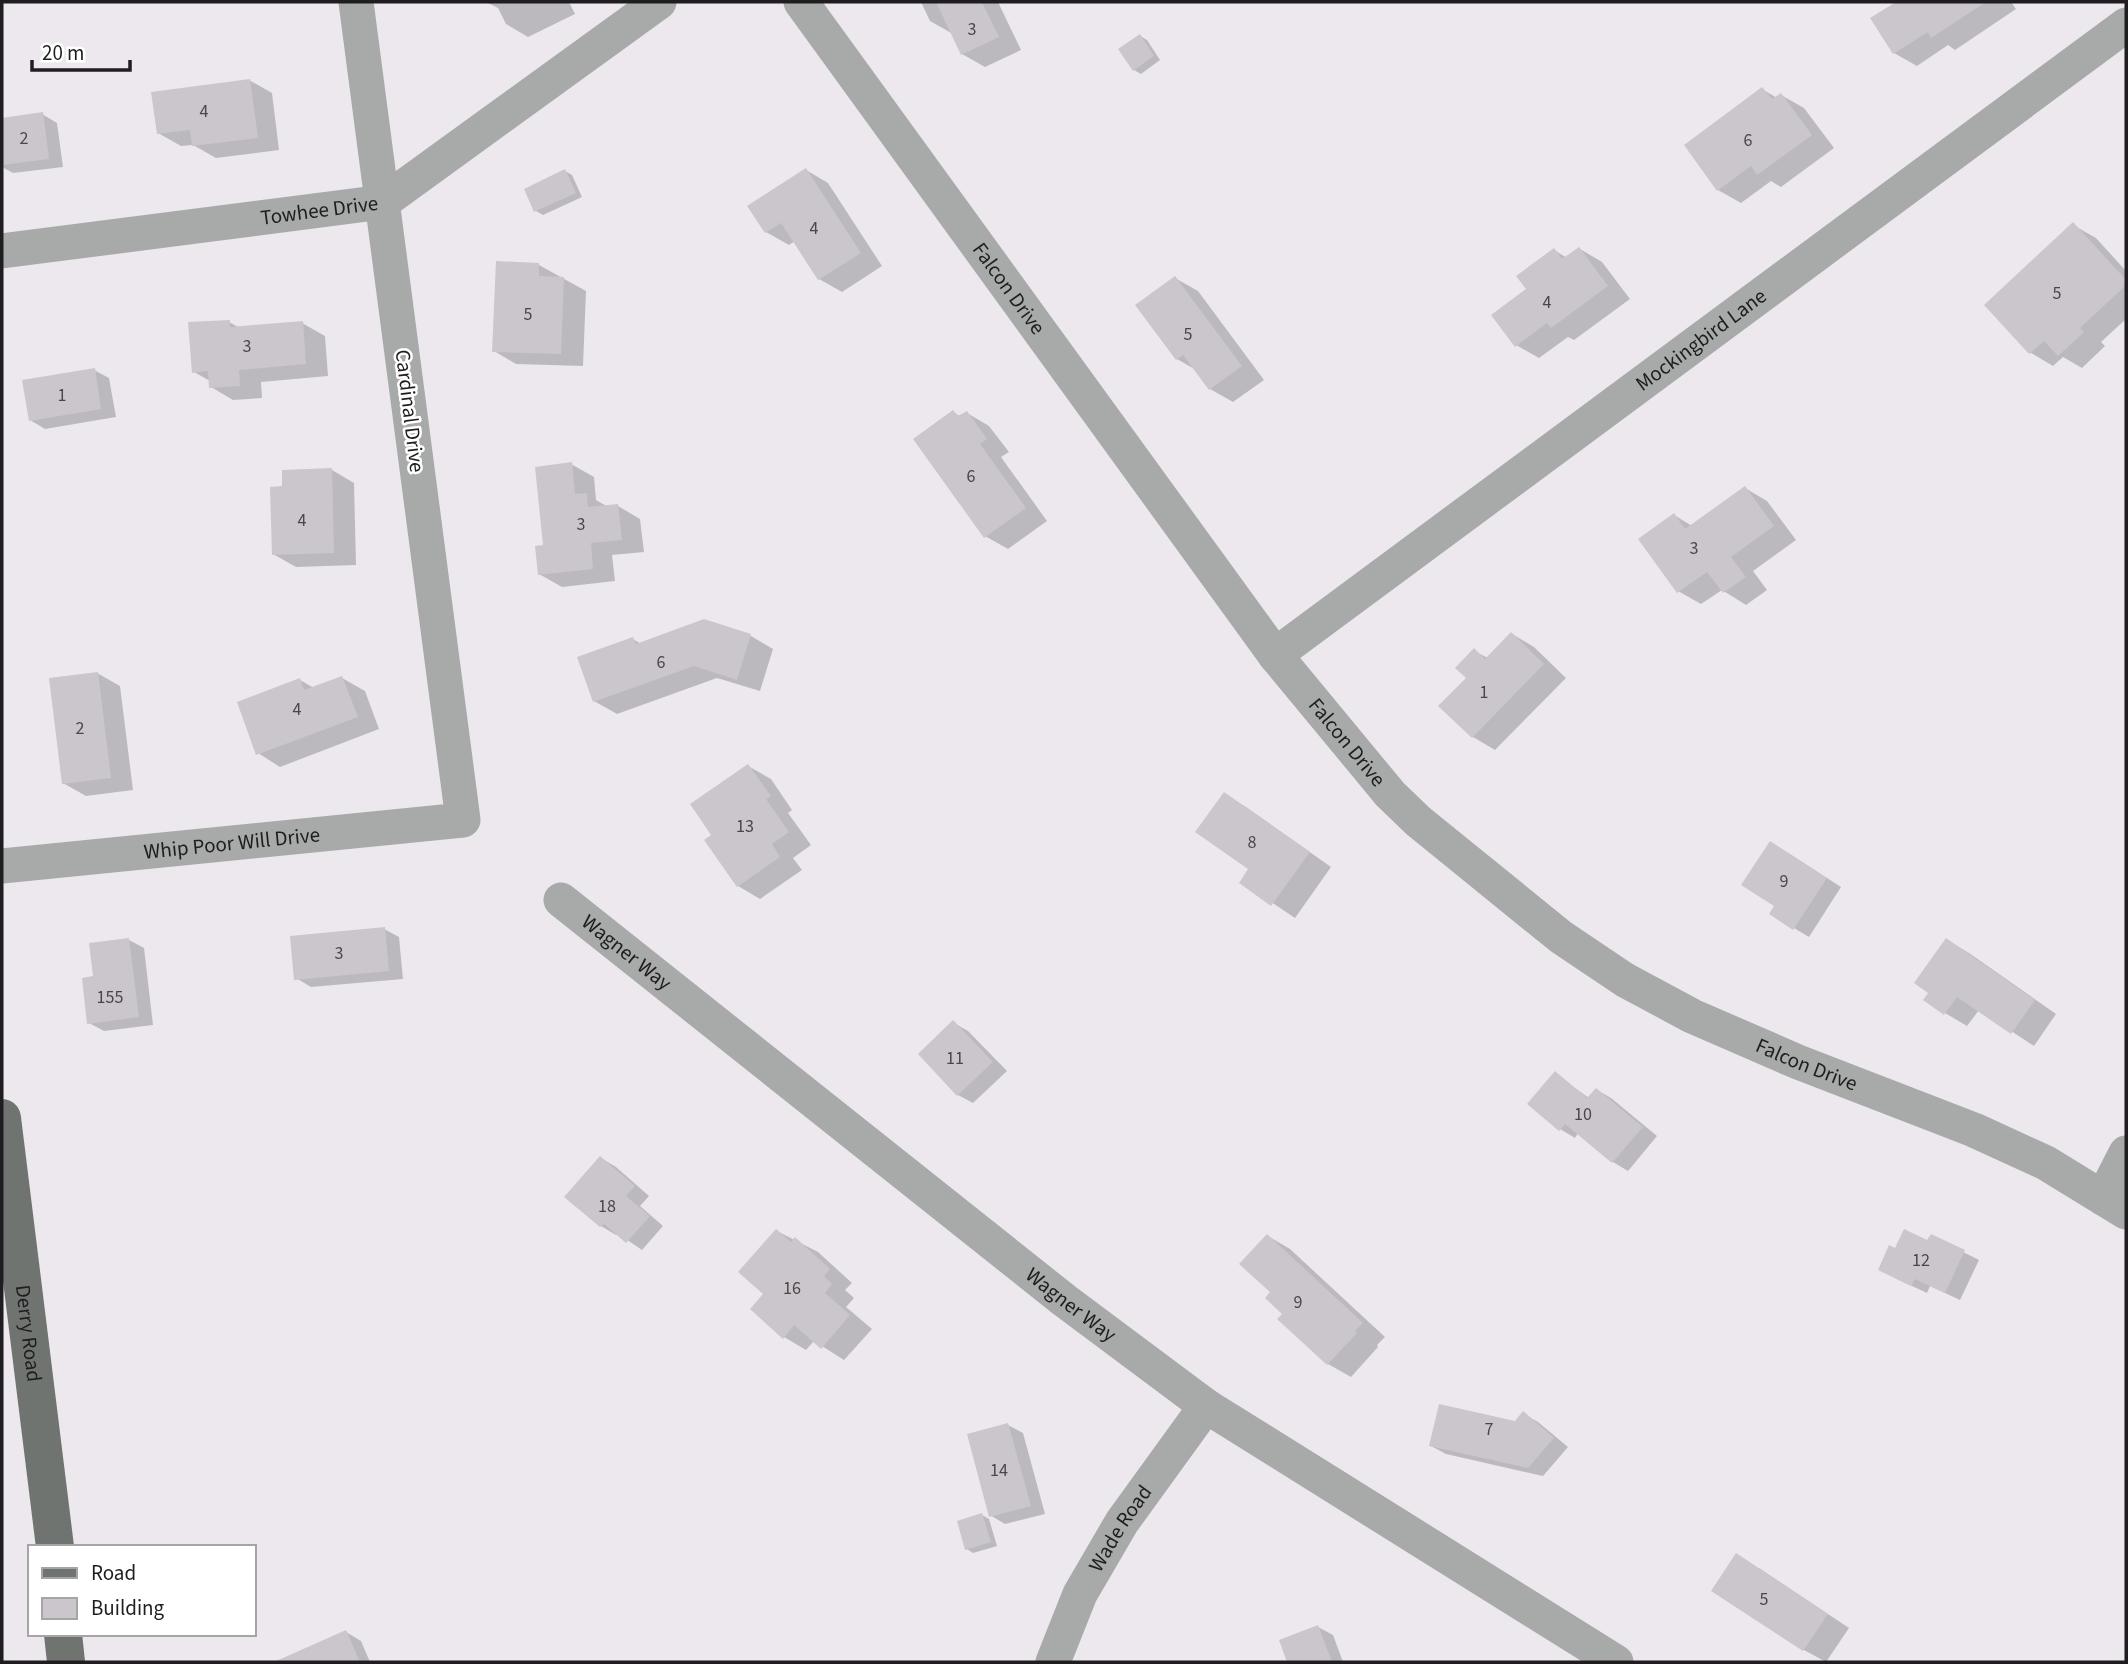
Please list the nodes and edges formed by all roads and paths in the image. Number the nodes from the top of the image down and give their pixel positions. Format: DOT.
graph roads {
  1 [pos="356,2"];
  2 [pos="659,2"];
  3 [pos="801,2"];
  4 [pos="2126,25"];
  5 [pos="383,202"];
  6 [pos="2,251"];
  7 [pos="1275,655"];
  8 [pos="463,820"];
  9 [pos="2,866"];
  10 [pos="561,900"];
  11 [pos="2,1118"];
  12 [pos="2126,1153"];
  13 [pos="2114,1205"];
  14 [pos="1206,1406"];
  15 [pos="55,1545"];
  16 [pos="64,1636"];
  17 [pos="66,1662"];
  18 [pos="1053,1662"];
  19 [pos="1616,1662"];
  1 -- 5 [label="street, Cardinal Drive"];
  2 -- 5 [label="street, Towhee Drive"];
  3 -- 7 [label="street, Falcon Drive"];
  4 -- 7 [label="street, Mockingbird Lane"];
  5 -- 6 [label="street, Towhee Drive"];
  5 -- 8 [label="street, Cardinal Drive"];
  7 -- 13 [label="street, Falcon Drive"];
  8 -- 9 [label="street, Whip Poor Will Drive"];
  10 -- 14 [label="street, Wagner Way"];
  11 -- 15 [label="main road, Derry Road"];
  12 -- 13 [label="street"];
  14 -- 18 [label="street, Wade Road"];
  14 -- 19 [label="street, Wagner Way"];
  16 -- 17 [label="main road"];
}
